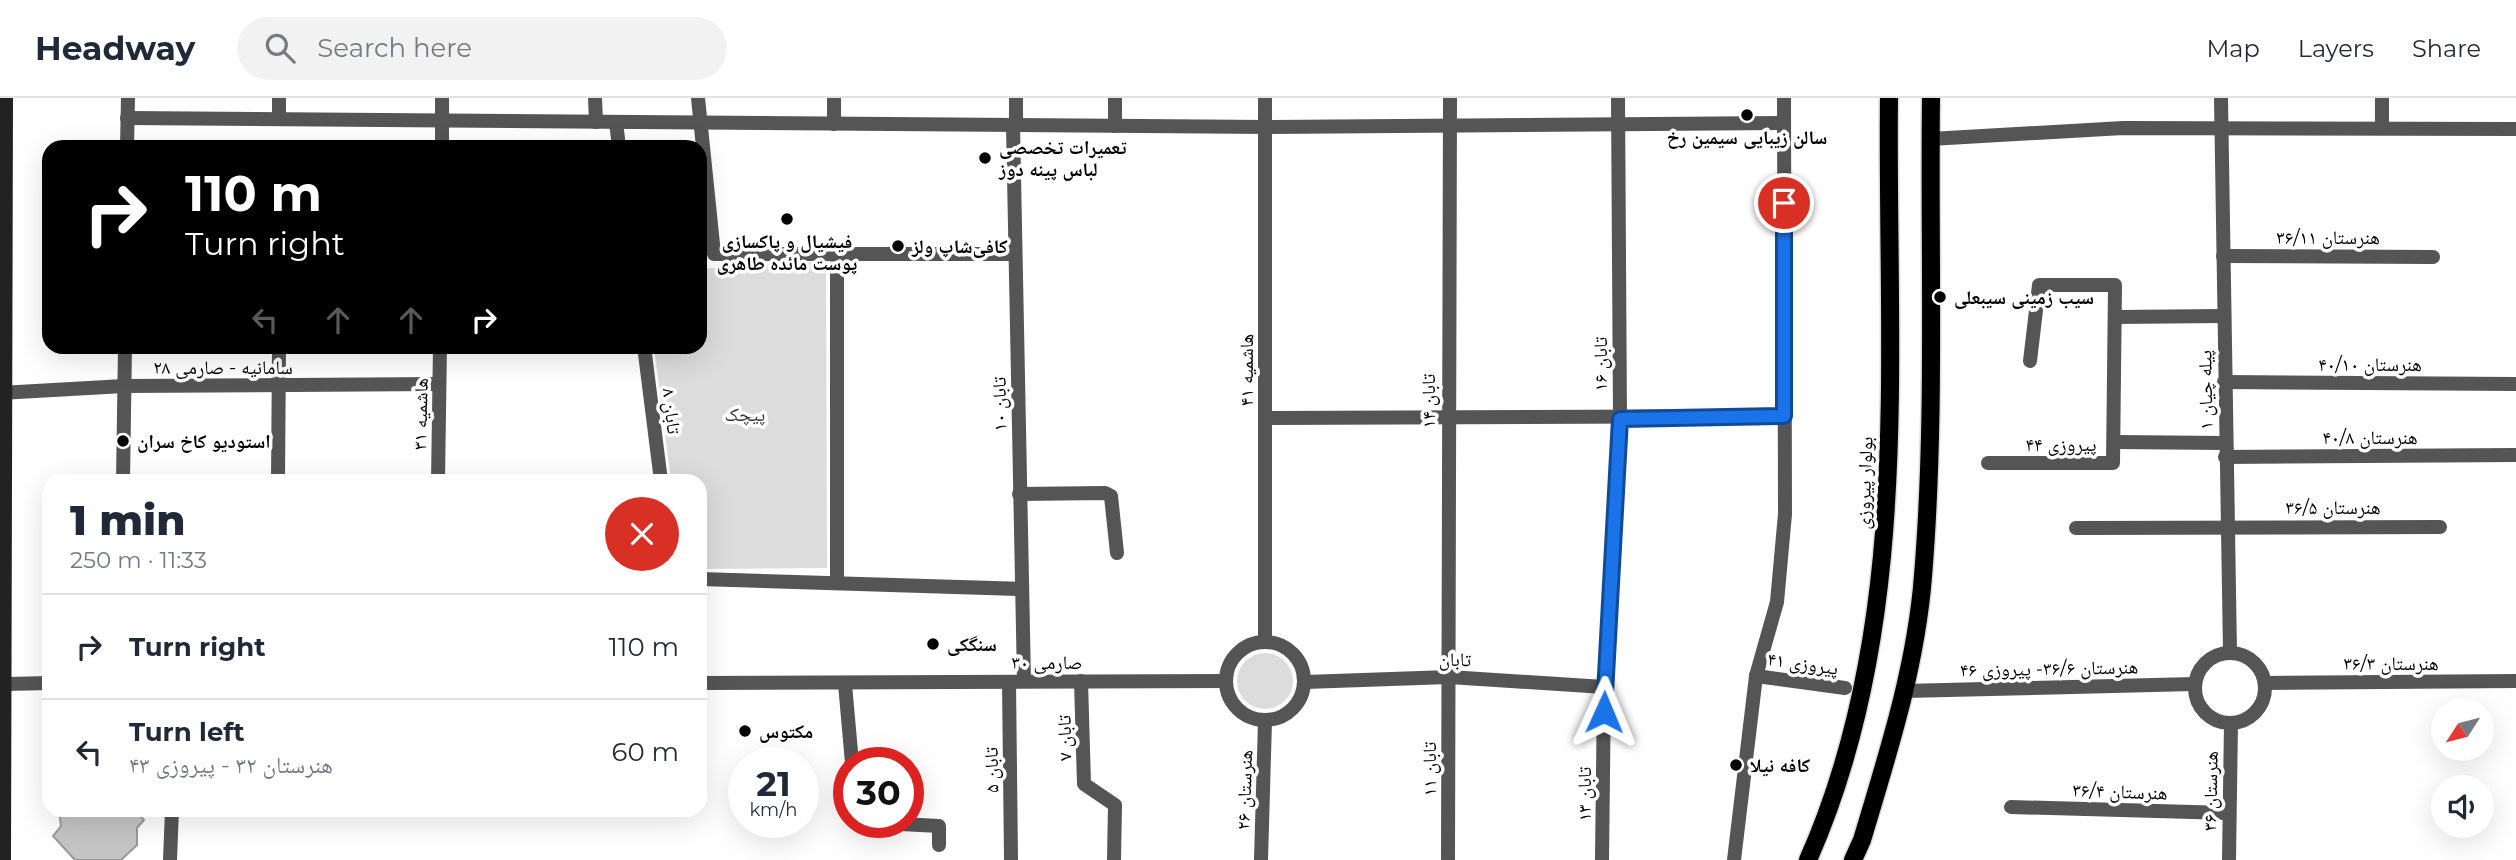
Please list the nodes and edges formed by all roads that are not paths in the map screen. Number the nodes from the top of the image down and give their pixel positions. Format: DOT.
graph roads {
  1 [pos="6,98"];
  2 [pos="128,98"];
  3 [pos="279,98"];
  4 [pos="442,98"];
  5 [pos="595,98"];
  6 [pos="698,98"];
  7 [pos="834,98"];
  8 [pos="1016,98"];
  9 [pos="1115,98"];
  10 [pos="1265,98"];
  11 [pos="1450,98"];
  12 [pos="1618,98"];
  13 [pos="1784,98"];
  14 [pos="1889,98"];
  15 [pos="1931,98"];
  16 [pos="2221,98"];
  17 [pos="2382,98"];
  18 [pos="127,118"];
  19 [pos="279,119"];
  20 [pos="442,120"];
  21 [pos="596,122"];
  22 [pos="616,122"];
  23 [pos="699,122"];
  24 [pos="1784,123"];
  25 [pos="834,124"];
  26 [pos="1618,124"];
  27 [pos="1015,125"];
  28 [pos="1115,126"];
  29 [pos="1450,126"];
  30 [pos="1267,127"];
  31 [pos="2222,127"];
  32 [pos="2382,128"];
  33 [pos="2516,129"];
  34 [pos="1930,139"];
  35 [pos="127,140"];
  36 [pos="442,140"];
  37 [pos="618,140"];
  38 [pos="701,140"];
  39 [pos="707,192"];
  40 [pos="837,254"];
  41 [pos="1015,254"];
  42 [pos="2223,256"];
  43 [pos="2433,257"];
  44 [pos="2223,316"];
  45 [pos="2115,317"];
  46 [pos="125,354"];
  47 [pos="279,354"];
  48 [pos="440,354"];
  49 [pos="645,354"];
  50 [pos="2030,361"];
  51 [pos="2224,382"];
  52 [pos="439,384"];
  53 [pos="2516,384"];
  54 [pos="124,386"];
  55 [pos="279,386"];
  56 [pos="4,393"];
  57 [pos="1784,416"];
  58 [pos="1265,418"];
  59 [pos="1620,419"];
  60 [pos="1447,420"];
  61 [pos="2115,442"];
  62 [pos="2225,450"];
  63 [pos="2516,455"];
  64 [pos="1988,463"];
  65 [pos="124,474"];
  66 [pos="278,474"];
  67 [pos="438,474"];
  68 [pos="660,474"];
  69 [pos="1020,494"];
  70 [pos="2225,525"];
  71 [pos="2440,527"];
  72 [pos="2077,528"];
  73 [pos="1117,553"];
  74 [pos="707,579"];
  75 [pos="837,583"];
  76 [pos="1022,589"];
  77 [pos="1265,642"];
  78 [pos="2230,652"];
  79 [pos="1756,676"];
  80 [pos="1449,677"];
  81 [pos="1082,681"];
  82 [pos="1226,681"];
  83 [pos="2516,681"];
  84 [pos="1017,682"];
  85 [pos="1305,682"];
  86 [pos="42,683"];
  87 [pos="707,683"];
  88 [pos="2265,683"];
  89 [pos="6,684"];
  90 [pos="845,684"];
  91 [pos="2194,684"];
  92 [pos="1604,687"];
  93 [pos="1846,688"];
  94 [pos="1905,691"];
  95 [pos="1265,721"];
  96 [pos="2231,723"];
  97 [pos="851,747"];
  98 [pos="2011,807"];
  99 [pos="2228,813"];
  100 [pos="172,817"];
  101 [pos="924,825"];
  102 [pos="939,845"];
  103 [pos="1011,859"];
  104 [pos="4,860"];
  105 [pos="170,860"];
  106 [pos="1114,860"];
  107 [pos="1261,860"];
  108 [pos="1448,860"];
  109 [pos="1602,860"];
  110 [pos="1734,860"];
  111 [pos="1808,860"];
  112 [pos="1853,860"];
  113 [pos="2229,860"];
  1 -- 56 [label="main road"];
  2 -- 18 [label="street"];
  3 -- 19 [label="street"];
  4 -- 20 [label="street"];
  5 -- 21 [label="street"];
  6 -- 23 [label="street"];
  7 -- 25 [label="street"];
  8 -- 27 [label="street, تابان ۱۰"];
  9 -- 28 [label="street"];
  10 -- 30 [label="street, هاشمیه ۴۱"];
  11 -- 29 [label="street, تابان ۱۴"];
  12 -- 26 [label="street, تابان ۱۶"];
  13 -- 24 [label="street"];
  14 -- 111 [label="main road, بولوار پیروزی"];
  15 -- 34 [label="main road"];
  16 -- 31 [label="street, پیله چیان ۱"];
  17 -- 32 [label="street"];
  18 -- 19 [label="street"];
  18 -- 35 [label="street"];
  19 -- 20 [label="street"];
  20 -- 21 [label="street"];
  20 -- 36 [label="street"];
  21 -- 22 [label="street"];
  22 -- 23 [label="street"];
  22 -- 37 [label="street"];
  23 -- 25 [label="street"];
  23 -- 38 [label="street"];
  24 -- 26 [label="street"];
  24 -- 57 [label="street"];
  25 -- 27 [label="street"];
  26 -- 29 [label="street"];
  26 -- 59 [label="street, تابان ۱۶"];
  27 -- 28 [label="street"];
  27 -- 41 [label="street, تابان ۱۰"];
  28 -- 30 [label="street"];
  29 -- 30 [label="street"];
  29 -- 60 [label="street, تابان ۱۴"];
  30 -- 58 [label="street, هاشمیه ۴۱"];
  31 -- 32 [label="street"];
  31 -- 34 [label="street"];
  31 -- 42 [label="street, پیله چیان ۱"];
  32 -- 33 [label="street"];
  34 -- 94 [label="main road"];
  39 -- 40 [label="street"];
  40 -- 41 [label="street"];
  40 -- 75 [label="street"];
  41 -- 69 [label="street, تابان ۱۰"];
  42 -- 43 [label="street, هنرستان ۳۶/۱۱"];
  42 -- 44 [label="street, پیله چیان ۱"];
  44 -- 45 [label="street"];
  44 -- 51 [label="street, پیله چیان ۱"];
  45 -- 50 [label="street"];
  45 -- 61 [label="street"];
  46 -- 54 [label="street"];
  47 -- 55 [label="street"];
  48 -- 52 [label="street, هاشمیه ۳۱"];
  49 -- 68 [label="street, تابان ۸"];
  51 -- 53 [label="street, هنرستان ۴۰/۱۰"];
  51 -- 62 [label="street, پیله چیان ۱"];
  52 -- 55 [label="street, سامانیه - صارمی ۲۸"];
  52 -- 67 [label="street, هاشمیه ۳۱"];
  54 -- 55 [label="street, سامانیه - صارمی ۲۸"];
  54 -- 56 [label="street, سامانیه - صارمی ۲۸"];
  54 -- 65 [label="street"];
  55 -- 66 [label="street"];
  56 -- 89 [label="main road"];
  57 -- 59 [label="street"];
  57 -- 79 [label="street"];
  58 -- 60 [label="street"];
  58 -- 77 [label="street, هاشمیه ۴۱"];
  59 -- 60 [label="street"];
  59 -- 92 [label="street, تابان ۱۶"];
  60 -- 80 [label="street, تابان ۱۴"];
  61 -- 62 [label="street, هنرستان ۴۰/۸"];
  61 -- 64 [label="street, پیروزی ۴۴"];
  62 -- 63 [label="street, هنرستان ۴۰/۸"];
  62 -- 70 [label="street, پیله چیان ۱"];
  69 -- 73 [label="street"];
  69 -- 76 [label="street, تابان ۱۰"];
  70 -- 71 [label="street, هنرستان ۳۶/۵"];
  70 -- 72 [label="street, هنرستان ۳۶/۵"];
  70 -- 78 [label="street, پیله چیان ۱"];
  74 -- 75 [label="street"];
  75 -- 76 [label="street"];
  76 -- 84 [label="street, تابان ۱۰"];
  77 -- 82 [label="street"];
  77 -- 85 [label="street"];
  78 -- 88 [label="street"];
  78 -- 91 [label="street"];
  79 -- 93 [label="street, پیروزی ۴۱"];
  79 -- 110 [label="street"];
  80 -- 85 [label="street, تابان"];
  80 -- 92 [label="street, تابان"];
  80 -- 108 [label="street, تابان ۱۱"];
  81 -- 82 [label="street, صارمی ۳۰"];
  81 -- 84 [label="street, صارمی ۳۰"];
  81 -- 106 [label="street, تابان ۷"];
  82 -- 95 [label="street"];
  83 -- 88 [label="street, هنرستان ۳۶/۳"];
  84 -- 90 [label="street, صارمی ۳۰"];
  84 -- 103 [label="street, تابان ۵"];
  85 -- 95 [label="street"];
  86 -- 89 [label="street"];
  87 -- 90 [label="street, صارمی ۳۰"];
  88 -- 96 [label="street"];
  89 -- 104 [label="main road"];
  90 -- 97 [label="street"];
  91 -- 94 [label="street, هنرستان ۳۶/۶- پیروزی ۴۶"];
  91 -- 96 [label="street"];
  92 -- 109 [label="street, تابان ۱۳"];
  94 -- 112 [label="main road"];
  95 -- 107 [label="street, هنرستان ۲۶"];
  96 -- 99 [label="street, هنرستان ۳۶"];
  98 -- 99 [label="street, هنرستان ۳۶/۴"];
  99 -- 113 [label="street, هنرستان ۳۶"];
  100 -- 105 [label="street"];
  101 -- 102 [label="street"];
}
